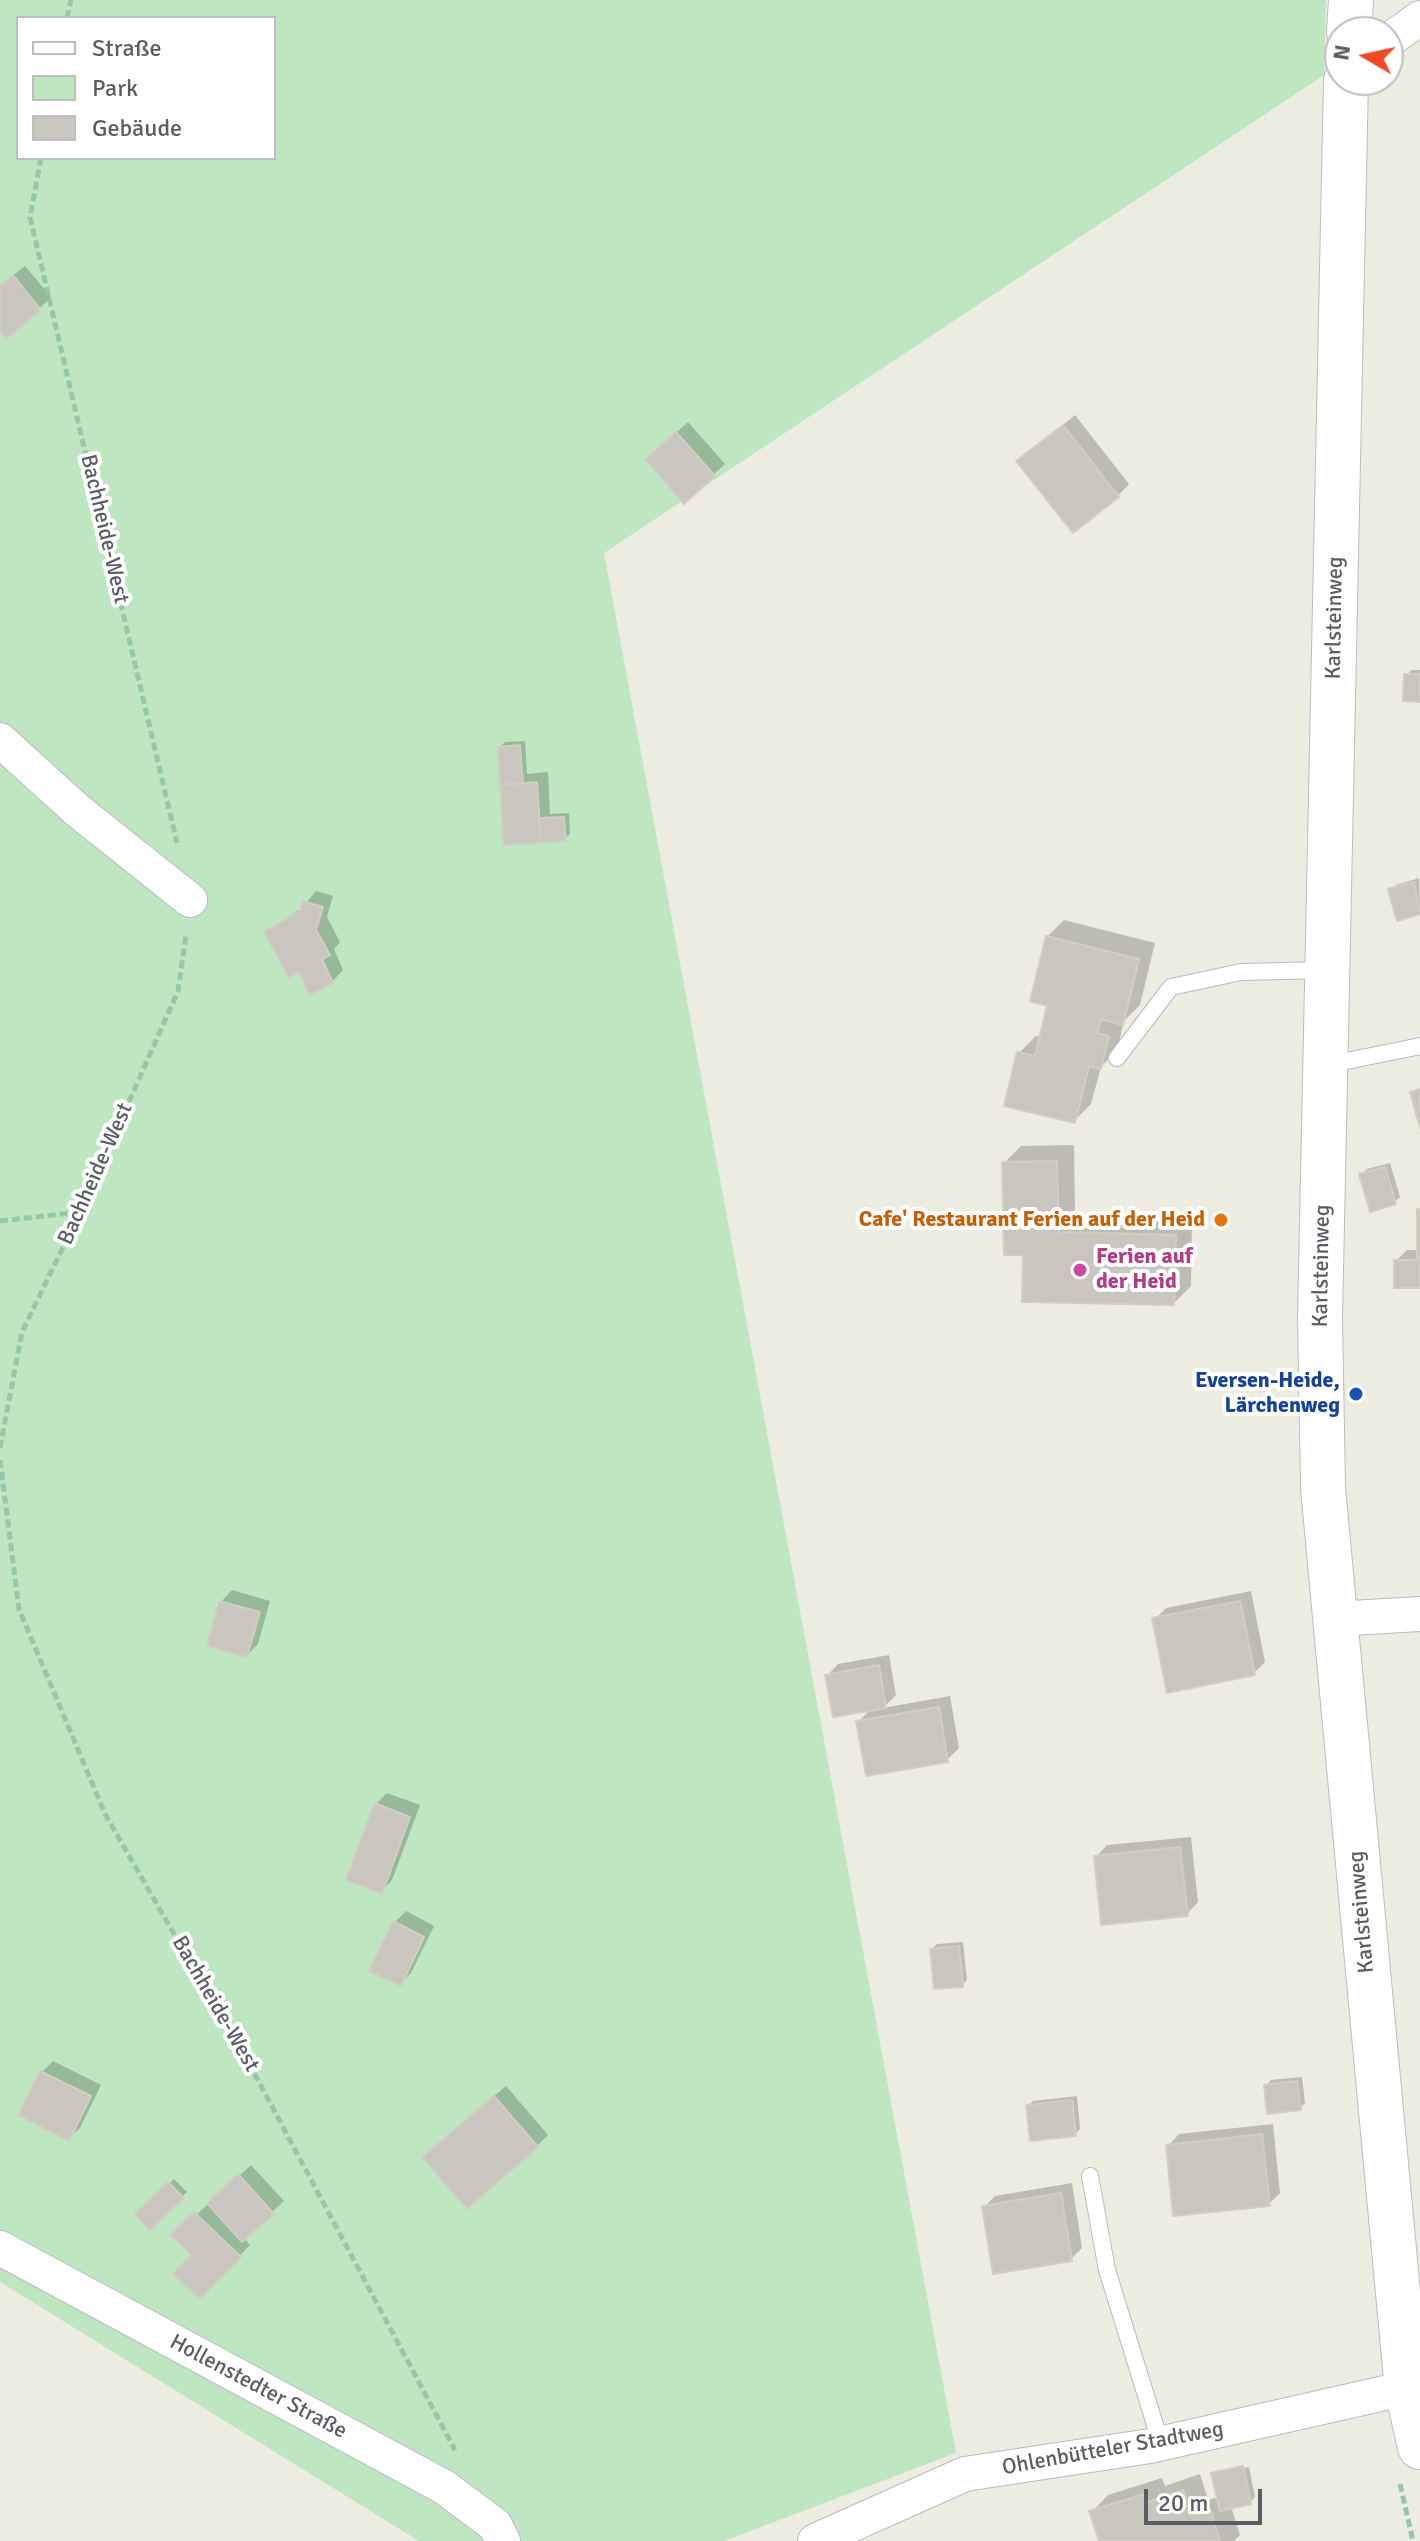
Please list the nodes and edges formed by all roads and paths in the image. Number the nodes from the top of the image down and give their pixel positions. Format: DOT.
graph roads {
  1 [pos="1346,96"];
  2 [pos="41,160"];
  3 [pos="0,740"];
  4 [pos="190,900"];
  5 [pos="1327,970"];
  6 [pos="1420,1046"];
  7 [pos="1117,1058"];
  8 [pos="1326,1065"];
  9 [pos="80,1212"];
  10 [pos="0,1221"];
  11 [pos="0,1448"];
  12 [pos="0,1460"];
  13 [pos="1420,1614"];
  14 [pos="1334,1619"];
  15 [pos="1090,2176"];
  16 [pos="0,2248"];
  17 [pos="1414,2387"];
  18 [pos="1161,2444"];
  19 [pos="1420,2447"];
  20 [pos="458,2456"];
  21 [pos="503,2541"];
  22 [pos="815,2541"];
  1 -- 5 [label="street, Karlsteinweg"];
  2 -- 4 [label="path, Bachheide-West"];
  3 -- 4 [label="street"];
  4 -- 9 [label="path, Bachheide-West"];
  5 -- 7 [label="lane"];
  5 -- 8 [label="street, Karlsteinweg"];
  6 -- 8 [label="lane"];
  8 -- 14 [label="street, Karlsteinweg"];
  9 -- 10 [label="path"];
  9 -- 11 [label="path, Bachheide-West"];
  12 -- 20 [label="path, Bachheide-West"];
  13 -- 14 [label="street"];
  14 -- 17 [label="street, Karlsteinweg"];
  15 -- 18 [label="lane"];
  16 -- 21 [label="street, Hollenstedter Straße"];
  17 -- 18 [label="street, Ohlenbütteler Stadtweg"];
  17 -- 19 [label="street, Karlsteinweg"];
  18 -- 22 [label="street, Ohlenbütteler Stadtweg"];
}
